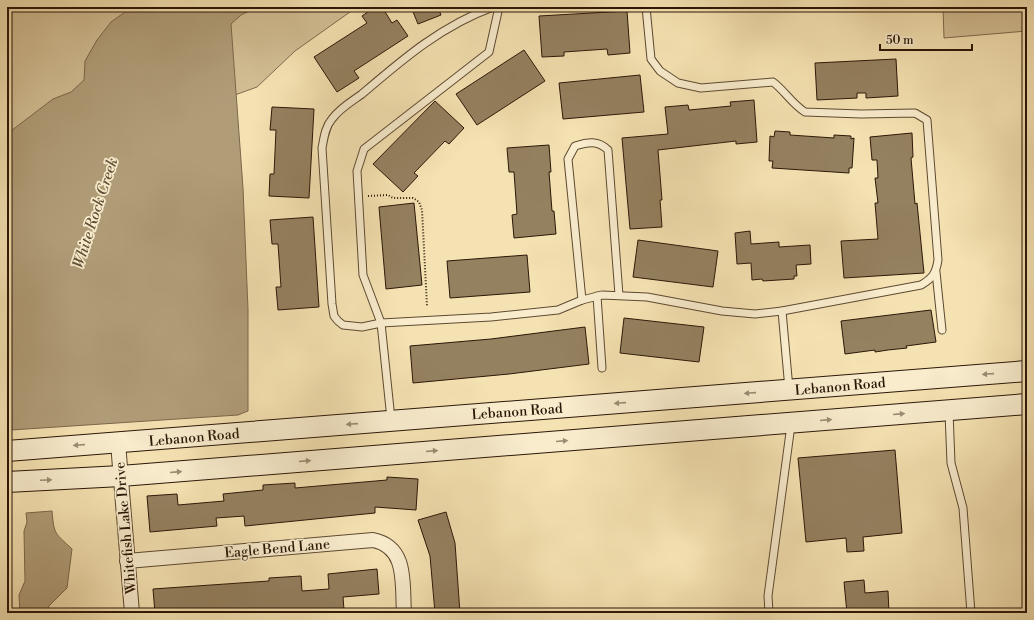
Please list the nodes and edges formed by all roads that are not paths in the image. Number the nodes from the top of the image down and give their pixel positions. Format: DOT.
graph roads {
  1 [pos="493,7"];
  2 [pos="499,7"];
  3 [pos="646,7"];
  4 [pos="936,272"];
  5 [pos="619,295"];
  6 [pos="596,296"];
  7 [pos="582,300"];
  8 [pos="782,311"];
  9 [pos="381,323"];
  10 [pos="942,330"];
  11 [pos="602,368"];
  12 [pos="1027,371"];
  13 [pos="789,390"];
  14 [pos="1027,404"];
  15 [pos="949,410"];
  16 [pos="391,421"];
  17 [pos="791,422"];
  18 [pos="118,443"];
  19 [pos="7,451"];
  20 [pos="393,454"];
  21 [pos="120,476"];
  22 [pos="7,482"];
  23 [pos="127,561"];
  24 [pos="132,613"];
  25 [pos="404,613"];
  26 [pos="769,613"];
  27 [pos="971,613"];
  1 -- 9 [label="lane"];
  2 -- 9 [label="lane"];
  3 -- 4 [label="lane"];
  4 -- 8 [label="lane"];
  4 -- 10 [label="lane"];
  5 -- 6 [label="lane"];
  5 -- 7 [label="lane"];
  5 -- 8 [label="lane"];
  6 -- 7 [label="lane"];
  6 -- 11 [label="lane"];
  7 -- 9 [label="lane"];
  8 -- 13 [label="lane"];
  9 -- 16 [label="lane"];
  12 -- 13 [label="main road, Lebanon Road, one-way"];
  13 -- 16 [label="main road, Lebanon Road, one-way"];
  13 -- 17 [label="main road"];
  14 -- 15 [label="main road"];
  17 -- 15 [label="main road, one-way"];
  15 -- 27 [label="lane"];
  16 -- 18 [label="main road, Lebanon Road, one-way"];
  16 -- 20 [label="main road"];
  20 -- 17 [label="main road, one-way"];
  17 -- 26 [label="lane"];
  18 -- 19 [label="main road, Lebanon Road, one-way"];
  18 -- 21 [label="street, Whitefish Lake Drive"];
  21 -- 20 [label="main road, one-way"];
  22 -- 21 [label="main road, one-way"];
  21 -- 23 [label="street, Whitefish Lake Drive"];
  23 -- 24 [label="street, Whitefish Lake Drive"];
  23 -- 25 [label="street, Eagle Bend Lane"];
}
